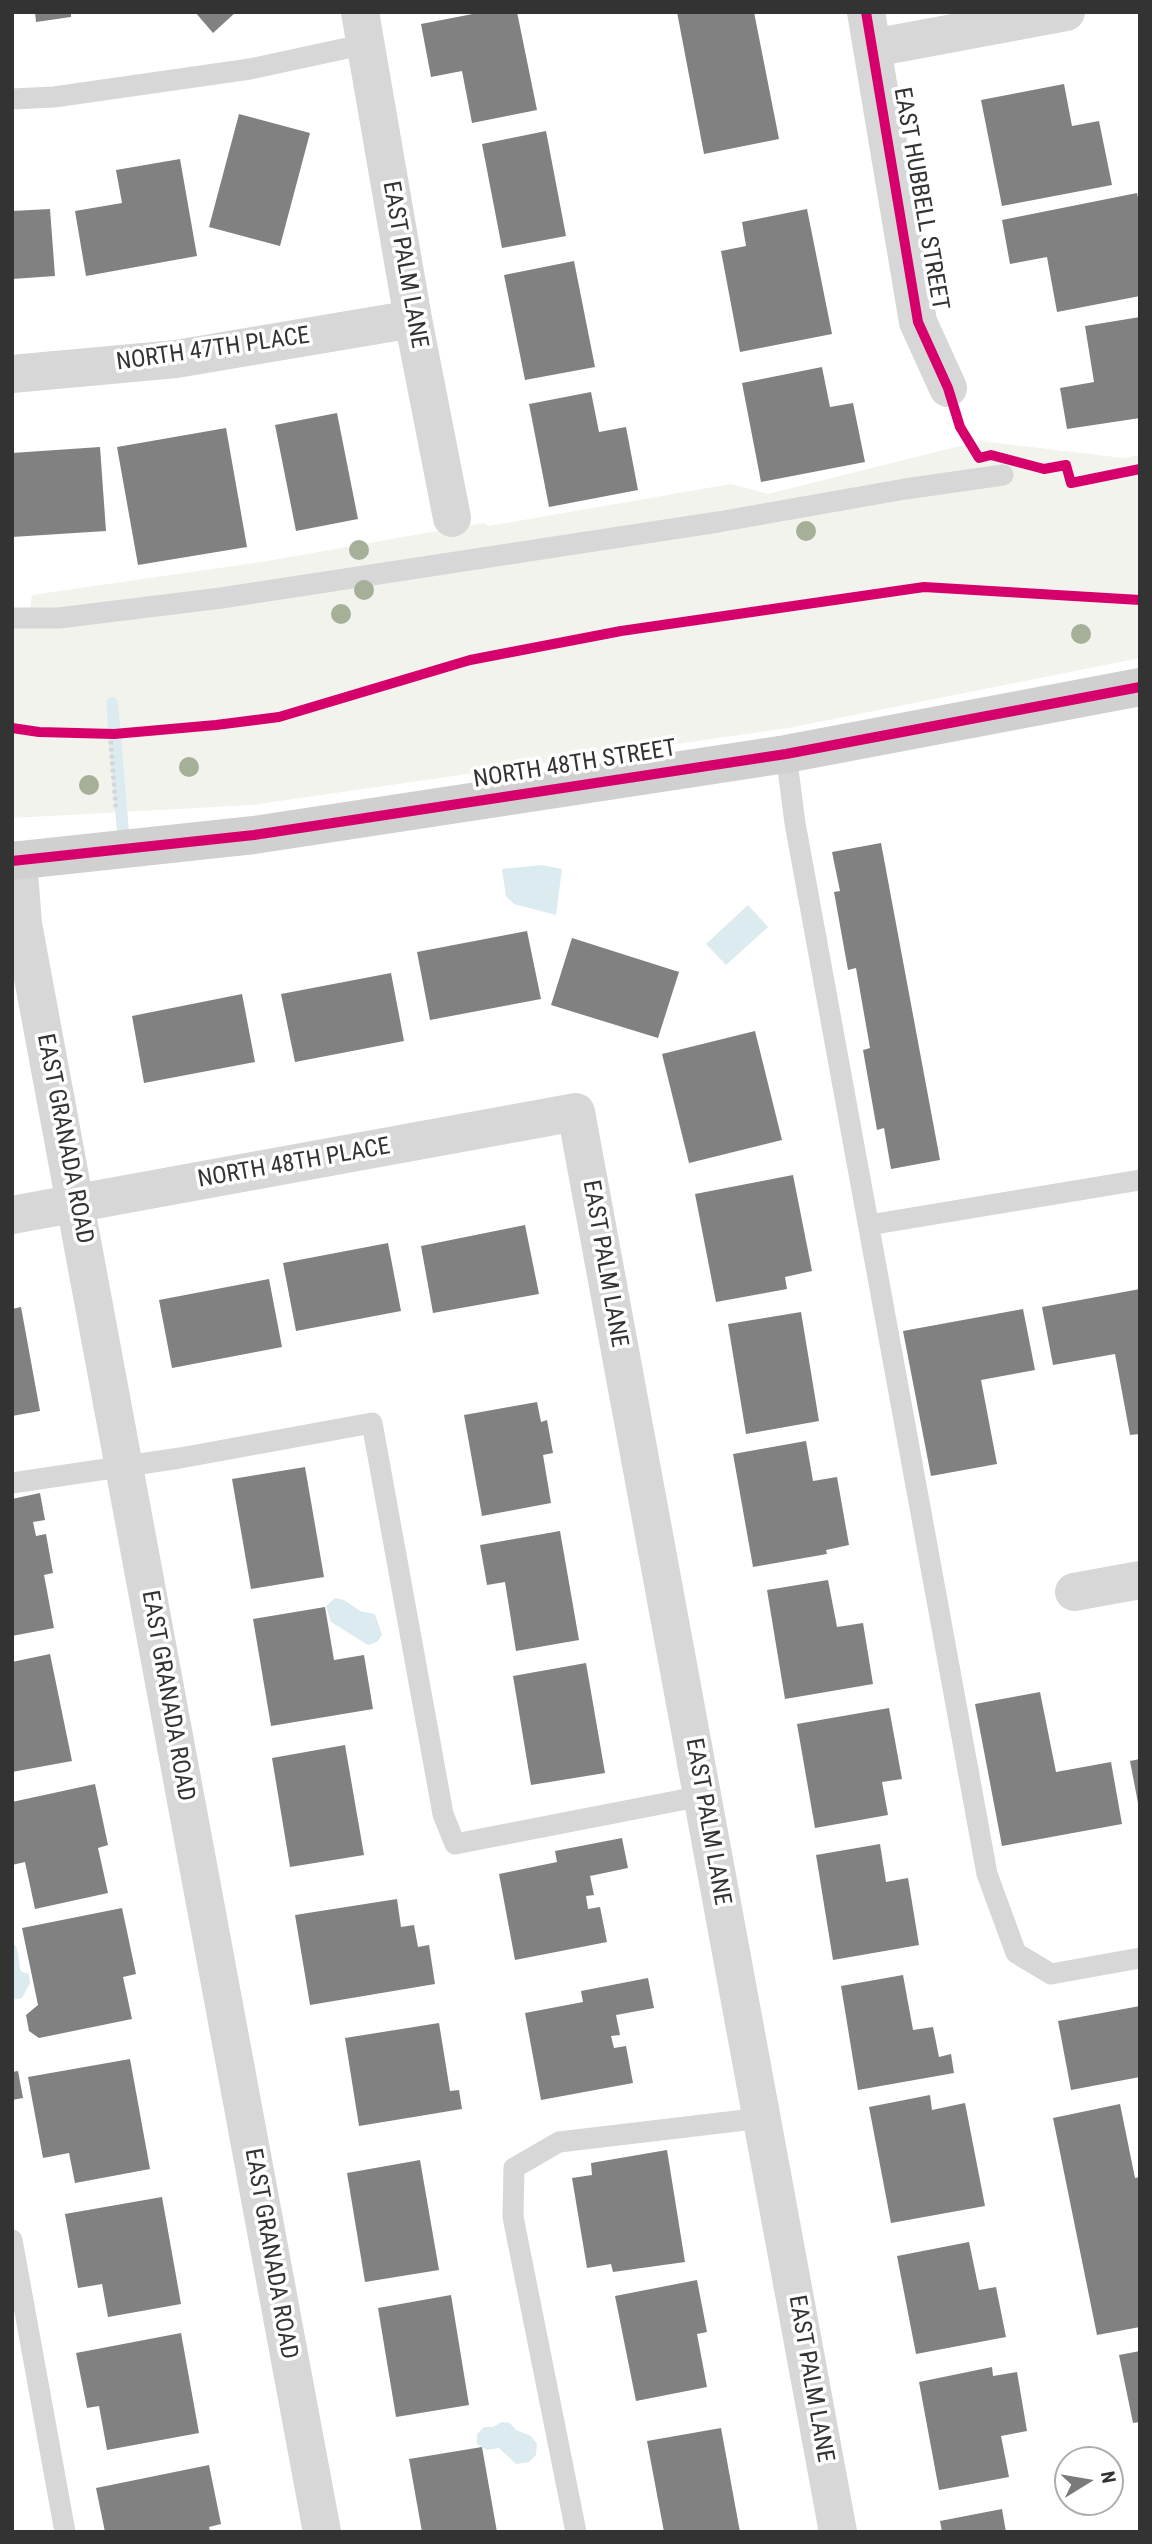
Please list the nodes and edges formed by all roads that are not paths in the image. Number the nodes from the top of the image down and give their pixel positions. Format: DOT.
graph roads {
  1 [pos="1066,12"];
  2 [pos="363,28"];
  3 [pos="869,30"];
  4 [pos="12,99"];
  5 [pos="413,318"];
  6 [pos="12,374"];
  7 [pos="948,388"];
  8 [pos="1003,475"];
  9 [pos="452,518"];
  10 [pos="12,618"];
  11 [pos="1140,687"];
  12 [pos="786,754"];
  13 [pos="15,860"];
  14 [pos="576,1112"];
  15 [pos="1140,1180"];
  16 [pos="76,1204"];
  17 [pos="12,1215"];
  18 [pos="869,1225"];
  19 [pos="125,1467"];
  20 [pos="12,1483"];
  21 [pos="1140,1580"];
  22 [pos="1074,1592"];
  23 [pos="702,1796"];
  24 [pos="1140,1958"];
  25 [pos="762,2118"];
  26 [pos="12,2241"];
  27 [pos="65,2532"];
  28 [pos="322,2532"];
  29 [pos="576,2532"];
  30 [pos="838,2532"];
  1 -- 3 [label="street"];
  2 -- 4 [label="lane"];
  2 -- 5 [label="street, EAST PALM LANE"];
  3 -- 7 [label="street, EAST HUBBELL STREET"];
  5 -- 6 [label="street, NORTH 47TH PLACE"];
  5 -- 9 [label="street, EAST PALM LANE"];
  8 -- 10 [label="lane"];
  11 -- 12 [label="street, NORTH 48TH STREET"];
  12 -- 13 [label="street, NORTH 48TH STREET"];
  12 -- 18 [label="lane"];
  13 -- 16 [label="street, EAST GRANADA ROAD"];
  14 -- 16 [label="street, NORTH 48TH PLACE"];
  14 -- 23 [label="street, EAST PALM LANE"];
  15 -- 18 [label="lane"];
  16 -- 17 [label="street, NORTH 48TH PLACE"];
  16 -- 19 [label="street, EAST GRANADA ROAD"];
  18 -- 24 [label="lane"];
  19 -- 20 [label="lane"];
  19 -- 23 [label="lane"];
  19 -- 28 [label="street, EAST GRANADA ROAD"];
  21 -- 22 [label="street"];
  23 -- 25 [label="street, EAST PALM LANE"];
  25 -- 29 [label="lane"];
  25 -- 30 [label="street, EAST PALM LANE"];
  26 -- 27 [label="lane"];
}
